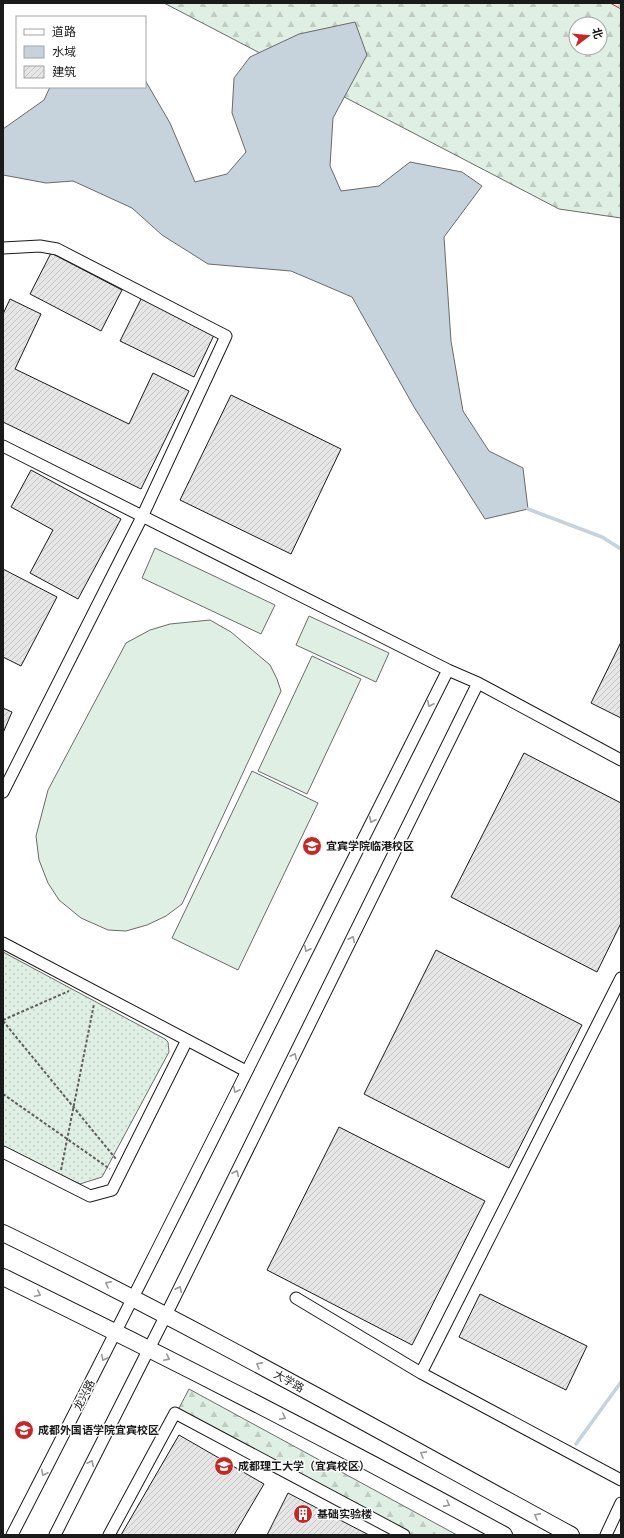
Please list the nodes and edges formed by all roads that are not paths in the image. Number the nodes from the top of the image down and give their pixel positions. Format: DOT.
graph roads {
  1 [pos="3,248"];
  2 [pos="3,446"];
  3 [pos="142,517"];
  4 [pos="448,670"];
  5 [pos="478,683"];
  6 [pos="621,760"];
  7 [pos="3,792"];
  8 [pos="3,943"];
  9 [pos="621,978"];
  10 [pos="187,1040"];
  11 [pos="246,1071"];
  12 [pos="3,1152"];
  13 [pos="3,1233"];
  14 [pos="3,1277"];
  15 [pos="134,1298"];
  16 [pos="296,1298"];
  17 [pos="166,1315"];
  18 [pos="117,1333"];
  19 [pos="149,1349"];
  20 [pos="421,1372"];
  21 [pos="621,1480"];
  22 [pos="621,1503"];
  23 [pos="12,1535"];
  24 [pos="55,1535"];
  25 [pos="110,1535"];
  26 [pos="404,1535"];
  27 [pos="504,1535"];
  28 [pos="571,1535"];
  29 [pos="606,1535"];
  1 -- 3 [label="street"];
  2 -- 3 [label="street"];
  3 -- 4 [label="street"];
  3 -- 7 [label="street"];
  4 -- 5 [label="street"];
  4 -- 11 [label="street, 龙兴路, one-way"];
  5 -- 6 [label="street"];
  17 -- 5 [label="street, one-way"];
  8 -- 10 [label="street"];
  9 -- 20 [label="street"];
  10 -- 11 [label="street"];
  10 -- 12 [label="street"];
  11 -- 15 [label="street, 龙兴路, one-way"];
  15 -- 13 [label="main road, 大学路, one-way"];
  14 -- 18 [label="main road, one-way"];
  15 -- 17 [label="main road, 大学路"];
  15 -- 18 [label="street, 龙兴路"];
  16 -- 20 [label="street"];
  17 -- 19 [label="street"];
  28 -- 17 [label="main road, 大学路, one-way"];
  18 -- 19 [label="main road"];
  18 -- 23 [label="street, 龙兴路, one-way"];
  24 -- 19 [label="street, one-way"];
  19 -- 27 [label="main road, one-way"];
  20 -- 21 [label="street"];
  22 -- 29 [label="street"];
  25 -- 26 [label="street"];
}
